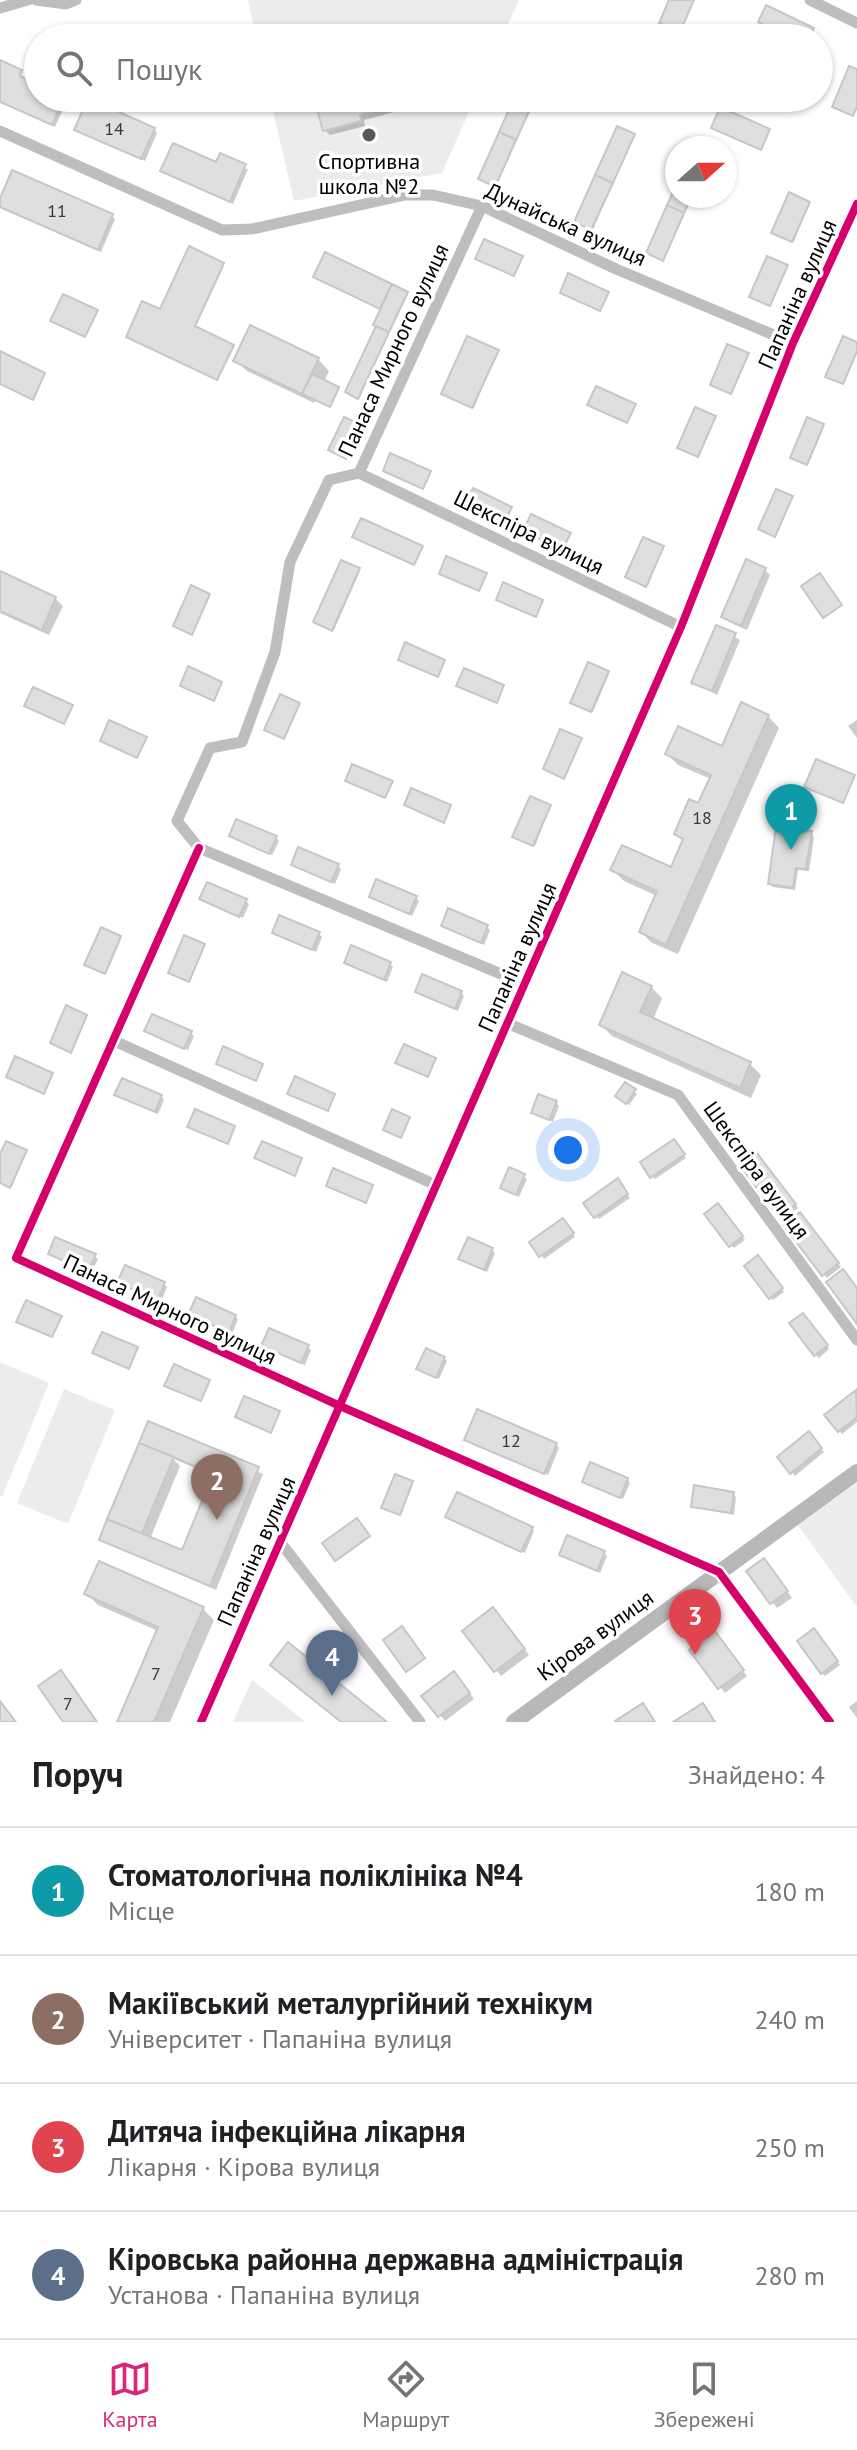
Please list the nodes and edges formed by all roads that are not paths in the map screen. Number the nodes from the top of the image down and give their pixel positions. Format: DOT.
graph roads {
  1 [pos="28,0"];
  2 [pos="36,0"];
  3 [pos="76,0"];
  4 [pos="810,0"];
  5 [pos="0,8"];
  6 [pos="857,23"];
  7 [pos="0,131"];
  8 [pos="857,204"];
  9 [pos="482,206"];
  10 [pos="793,343"];
  11 [pos="359,473"];
  12 [pos="681,627"];
  13 [pos="199,848"];
  14 [pos="525,984"];
  15 [pos="507,1023"];
  16 [pos="112,1040"];
  17 [pos="436,1185"];
  18 [pos="857,1340"];
  19 [pos="340,1406"];
  20 [pos="857,1472"];
  21 [pos="280,1542"];
  22 [pos="719,1572"];
  23 [pos="201,1722"];
  24 [pos="420,1722"];
  25 [pos="514,1722"];
  26 [pos="830,1722"];
  1 -- 5 [label="street"];
  2 -- 3 [label="street"];
  4 -- 6 [label="street"];
  7 -- 9 [label="street, Дунайська вулиця"];
  8 -- 10 [label="street, Папаніна вулиця"];
  9 -- 10 [label="street, Дунайська вулиця"];
  9 -- 11 [label="street, Панаса Мирного вулиця"];
  10 -- 12 [label="street, Папаніна вулиця"];
  11 -- 12 [label="street, Шекспіра вулиця"];
  11 -- 13 [label="street, Панаса Мирного вулиця"];
  12 -- 14 [label="street, Папаніна вулиця"];
  13 -- 14 [label="street"];
  13 -- 16 [label="street, Панаса Мирного вулиця"];
  14 -- 15 [label="street, Папаніна вулиця"];
  15 -- 17 [label="street, Папаніна вулиця"];
  15 -- 18 [label="street, Шекспіра вулиця"];
  16 -- 17 [label="street"];
  16 -- 19 [label="street, Панаса Мирного вулиця"];
  17 -- 19 [label="street, Папаніна вулиця"];
  19 -- 21 [label="street, Папаніна вулиця"];
  19 -- 22 [label="street, Панаса Мирного вулиця"];
  20 -- 22 [label="street, Кірова вулиця"];
  21 -- 23 [label="street, Папаніна вулиця"];
  21 -- 24 [label="street"];
  22 -- 25 [label="street, Кірова вулиця"];
  22 -- 26 [label="street"];
}
